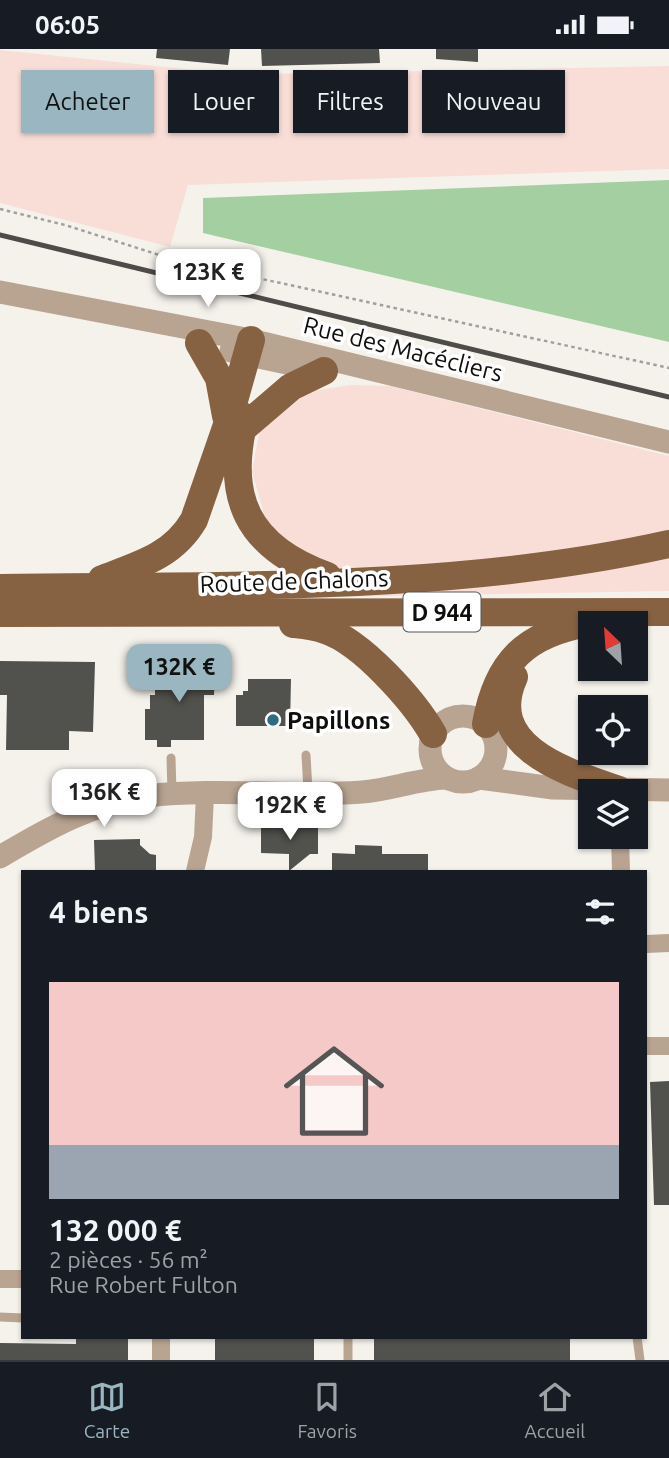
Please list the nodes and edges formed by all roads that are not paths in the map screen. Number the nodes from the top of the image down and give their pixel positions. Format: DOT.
graph roads {
  1 [pos="0,293"];
  2 [pos="199,343"];
  3 [pos="256,349"];
  4 [pos="324,371"];
  5 [pos="406,376"];
  6 [pos="235,426"];
  7 [pos="669,442"];
  8 [pos="669,544"];
  9 [pos="338,581"];
  10 [pos="79,587"];
  11 [pos="0,588"];
  12 [pos="214,612"];
  13 [pos="669,612"];
  14 [pos="0,613"];
  15 [pos="669,619"];
  16 [pos="537,639"];
  17 [pos="491,735"];
  18 [pos="431,742"];
  19 [pos="306,755"];
  20 [pos="171,758"];
  21 [pos="446,778"];
  22 [pos="479,778"];
  23 [pos="587,779"];
  24 [pos="406,782"];
  25 [pos="553,788"];
  26 [pos="578,789"];
  27 [pos="648,790"];
  28 [pos="669,790"];
  29 [pos="308,793"];
  30 [pos="205,795"];
  31 [pos="172,796"];
  32 [pos="620,849"];
  33 [pos="1,853"];
  34 [pos="195,870"];
  35 [pos="621,870"];
  36 [pos="669,931"];
  37 [pos="647,932"];
  38 [pos="669,943"];
  39 [pos="647,944"];
  40 [pos="647,1046"];
  41 [pos="669,1046"];
  42 [pos="0,1279"];
  43 [pos="21,1279"];
  44 [pos="0,1317"];
  45 [pos="21,1318"];
  46 [pos="161,1339"];
  47 [pos="348,1339"];
  48 [pos="637,1339"];
  49 [pos="161,1360"];
  50 [pos="348,1360"];
  51 [pos="640,1360"];
  1 -- 2 [label="street, Rue des Macécliers"];
  1 -- 3 [label="street, Rue des Macécliers"];
  2 -- 3 [label="street, Rue des Macécliers"];
  2 -- 6 [label="main road"];
  3 -- 4 [label="street, Rue des Macécliers"];
  3 -- 5 [label="street, Rue des Macécliers"];
  3 -- 6 [label="main road"];
  4 -- 5 [label="street, Rue des Macécliers"];
  4 -- 6 [label="main road"];
  5 -- 7 [label="street, Rue des Macécliers"];
  6 -- 9 [label="main road"];
  6 -- 10 [label="main road"];
  8 -- 9 [label="main road, Route de Chalons"];
  9 -- 10 [label="main road, Route de Chalons"];
  10 -- 11 [label="main road, Route de Chalons"];
  12 -- 13 [label="main road, Route de Chalons / D 944"];
  12 -- 14 [label="main road, Route de Chalons / D 944"];
  12 -- 18 [label="main road"];
  15 -- 16 [label="main road"];
  16 -- 17 [label="main road"];
  16 -- 23 [label="main road"];
  17 -- 18 [label="street"];
  17 -- 22 [label="street"];
  17 -- 25 [label="street"];
  18 -- 21 [label="street"];
  18 -- 24 [label="street"];
  19 -- 29 [label="lane"];
  20 -- 31 [label="lane"];
  21 -- 22 [label="street"];
  21 -- 24 [label="street"];
  22 -- 25 [label="street"];
  24 -- 29 [label="street"];
  25 -- 26 [label="street"];
  27 -- 28 [label="street"];
  29 -- 30 [label="street"];
  30 -- 31 [label="street"];
  30 -- 34 [label="street"];
  31 -- 33 [label="street"];
  32 -- 35 [label="street"];
  36 -- 37 [label="street"];
  38 -- 39 [label="street"];
  40 -- 41 [label="street"];
  42 -- 43 [label="street"];
  44 -- 45 [label="lane"];
  46 -- 49 [label="street"];
  47 -- 50 [label="lane"];
  48 -- 51 [label="lane"];
}
